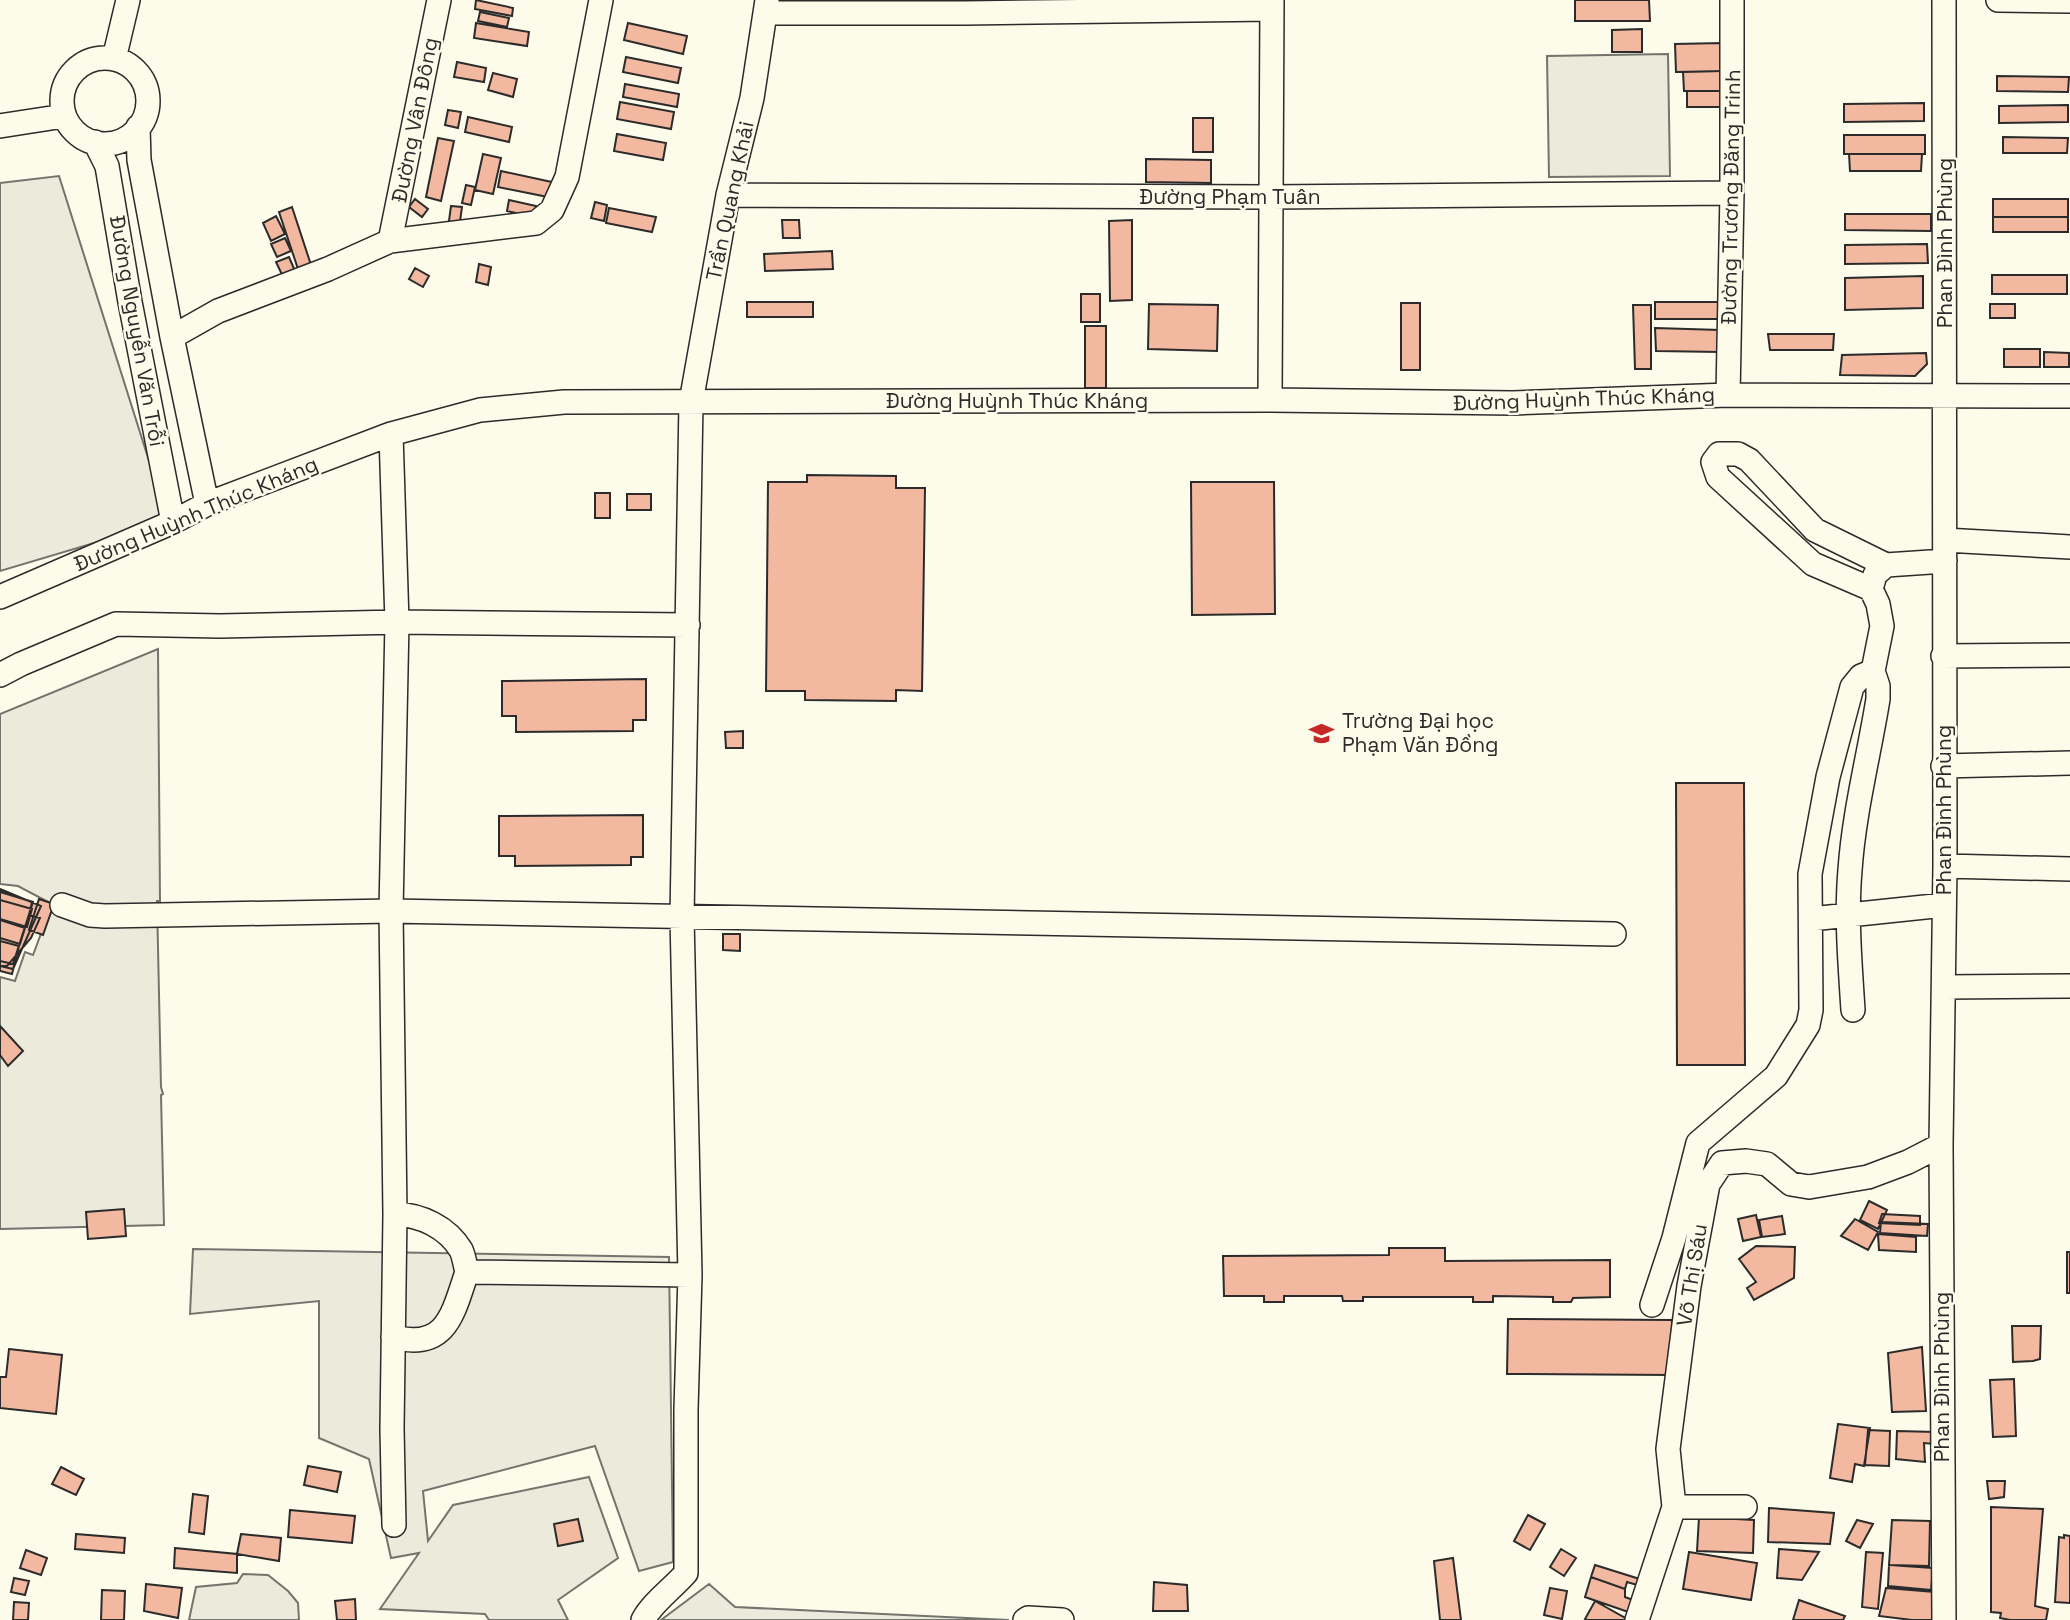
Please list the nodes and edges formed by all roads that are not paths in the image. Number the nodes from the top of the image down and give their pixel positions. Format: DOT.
graph roads {
  1 [pos="128,0"];
  2 [pos="439,0"];
  3 [pos="601,0"];
  4 [pos="1732,0"];
  5 [pos="1944,0"];
  6 [pos="1998,0"];
  7 [pos="2070,1"];
  8 [pos="1272,5"];
  9 [pos="766,7"];
  10 [pos="966,7"];
  11 [pos="114,59"];
  12 [pos="64,116"];
  13 [pos="0,127"];
  14 [pos="138,127"];
  15 [pos="95,142"];
  16 [pos="1732,193"];
  17 [pos="728,195"];
  18 [pos="1270,197"];
  19 [pos="390,241"];
  20 [pos="172,337"];
  21 [pos="1728,395"];
  22 [pos="1945,396"];
  23 [pos="2070,396"];
  24 [pos="1270,400"];
  25 [pos="691,402"];
  26 [pos="391,434"];
  27 [pos="207,504"];
  28 [pos="173,523"];
  29 [pos="2070,547"];
  30 [pos="1945,551"];
  31 [pos="1886,565"];
  32 [pos="1871,589"];
  33 [pos="0,597"];
  34 [pos="397,622"];
  35 [pos="688,625"];
  36 [pos="2070,655"];
  37 [pos="1944,656"];
  38 [pos="1873,671"];
  39 [pos="0,675"];
  40 [pos="2070,763"];
  41 [pos="1944,766"];
  42 [pos="1945,866"];
  43 [pos="2070,869"];
  44 [pos="62,905"];
  45 [pos="1944,905"];
  46 [pos="391,911"];
  47 [pos="1847,915"];
  48 [pos="682,917"];
  49 [pos="1811,919"];
  50 [pos="1614,934"];
  51 [pos="2070,986"];
  52 [pos="1944,987"];
  53 [pos="1853,1010"];
  54 [pos="1941,1145"];
  55 [pos="395,1214"];
  56 [pos="467,1272"];
  57 [pos="690,1275"];
  58 [pos="1652,1305"];
  59 [pos="393,1337"];
  60 [pos="1674,1507"];
  61 [pos="1745,1507"];
  62 [pos="394,1525"];
  63 [pos="643,1620"];
  64 [pos="1025,1620"];
  65 [pos="1062,1620"];
  66 [pos="1637,1620"];
  67 [pos="1944,1620"];
  1 -- 11 [label="street"];
  2 -- 19 [label="street, Đường Vân Đông"];
  3 -- 19 [label="street"];
  4 -- 16 [label="street, Đường Trương Đăng Trinh"];
  5 -- 22 [label="street, Phan Đình Phùng"];
  6 -- 7 [label="street"];
  8 -- 10 [label="street"];
  8 -- 18 [label="street"];
  9 -- 10 [label="street"];
  9 -- 17 [label="street, Trần Quang Khải"];
  11 -- 12 [label="street"];
  11 -- 14 [label="street"];
  12 -- 13 [label="street"];
  12 -- 15 [label="street"];
  14 -- 15 [label="street"];
  14 -- 20 [label="street, Đường Nguyễn Văn Trỗi"];
  15 -- 28 [label="street, Đường Nguyễn Văn Trỗi"];
  16 -- 18 [label="street, Đường Phạm Tuân"];
  16 -- 21 [label="street, Đường Trương Đăng Trinh"];
  17 -- 18 [label="street, Đường Phạm Tuân"];
  17 -- 25 [label="street, Trần Quang Khải"];
  18 -- 24 [label="street"];
  19 -- 20 [label="street"];
  20 -- 27 [label="street, Đường Nguyễn Văn Trỗi"];
  21 -- 22 [label="street, Đường Huỳnh Thúc Kháng"];
  21 -- 24 [label="street, Đường Huỳnh Thúc Kháng"];
  22 -- 23 [label="street, Đường Huỳnh Thúc Kháng"];
  22 -- 30 [label="street, Phan Đình Phùng"];
  24 -- 25 [label="street, Đường Huỳnh Thúc Kháng"];
  25 -- 26 [label="street, Đường Huỳnh Thúc Kháng"];
  25 -- 35 [label="street, Trần Quang Khải"];
  26 -- 27 [label="street, Đường Huỳnh Thúc Kháng"];
  26 -- 34 [label="street"];
  27 -- 28 [label="street, Đường Huỳnh Thúc Kháng"];
  28 -- 33 [label="street, Đường Huỳnh Thúc Kháng"];
  29 -- 30 [label="street"];
  30 -- 31 [label="street"];
  30 -- 37 [label="street, Phan Đình Phùng"];
  31 -- 32 [label="street"];
  31 -- 32 [label="street"];
  32 -- 38 [label="street"];
  34 -- 35 [label="street"];
  34 -- 39 [label="street"];
  34 -- 46 [label="street"];
  35 -- 48 [label="street, Trần Quang Khải"];
  36 -- 37 [label="street"];
  37 -- 41 [label="street, Phan Đình Phùng"];
  38 -- 47 [label="street"];
  38 -- 49 [label="street"];
  40 -- 41 [label="street"];
  41 -- 42 [label="street, Phan Đình Phùng"];
  42 -- 43 [label="street"];
  42 -- 45 [label="street, Phan Đình Phùng"];
  44 -- 46 [label="street"];
  45 -- 47 [label="street"];
  45 -- 52 [label="street, Phan Đình Phùng"];
  46 -- 48 [label="street"];
  46 -- 55 [label="street"];
  47 -- 49 [label="street"];
  47 -- 53 [label="street"];
  48 -- 50 [label="street"];
  48 -- 57 [label="street, Trần Quang Khải"];
  49 -- 58 [label="street"];
  51 -- 52 [label="street"];
  52 -- 54 [label="street, Phan Đình Phùng"];
  54 -- 60 [label="street, Võ Thị Sáu"];
  54 -- 67 [label="street, Phan Đình Phùng"];
  55 -- 56 [label="street"];
  55 -- 59 [label="street"];
  56 -- 57 [label="street"];
  56 -- 59 [label="street"];
  57 -- 63 [label="street, Trần Quang Khải"];
  59 -- 62 [label="street"];
  60 -- 61 [label="street"];
  60 -- 66 [label="street, Võ Thị Sáu"];
  64 -- 65 [label="street"];
}
